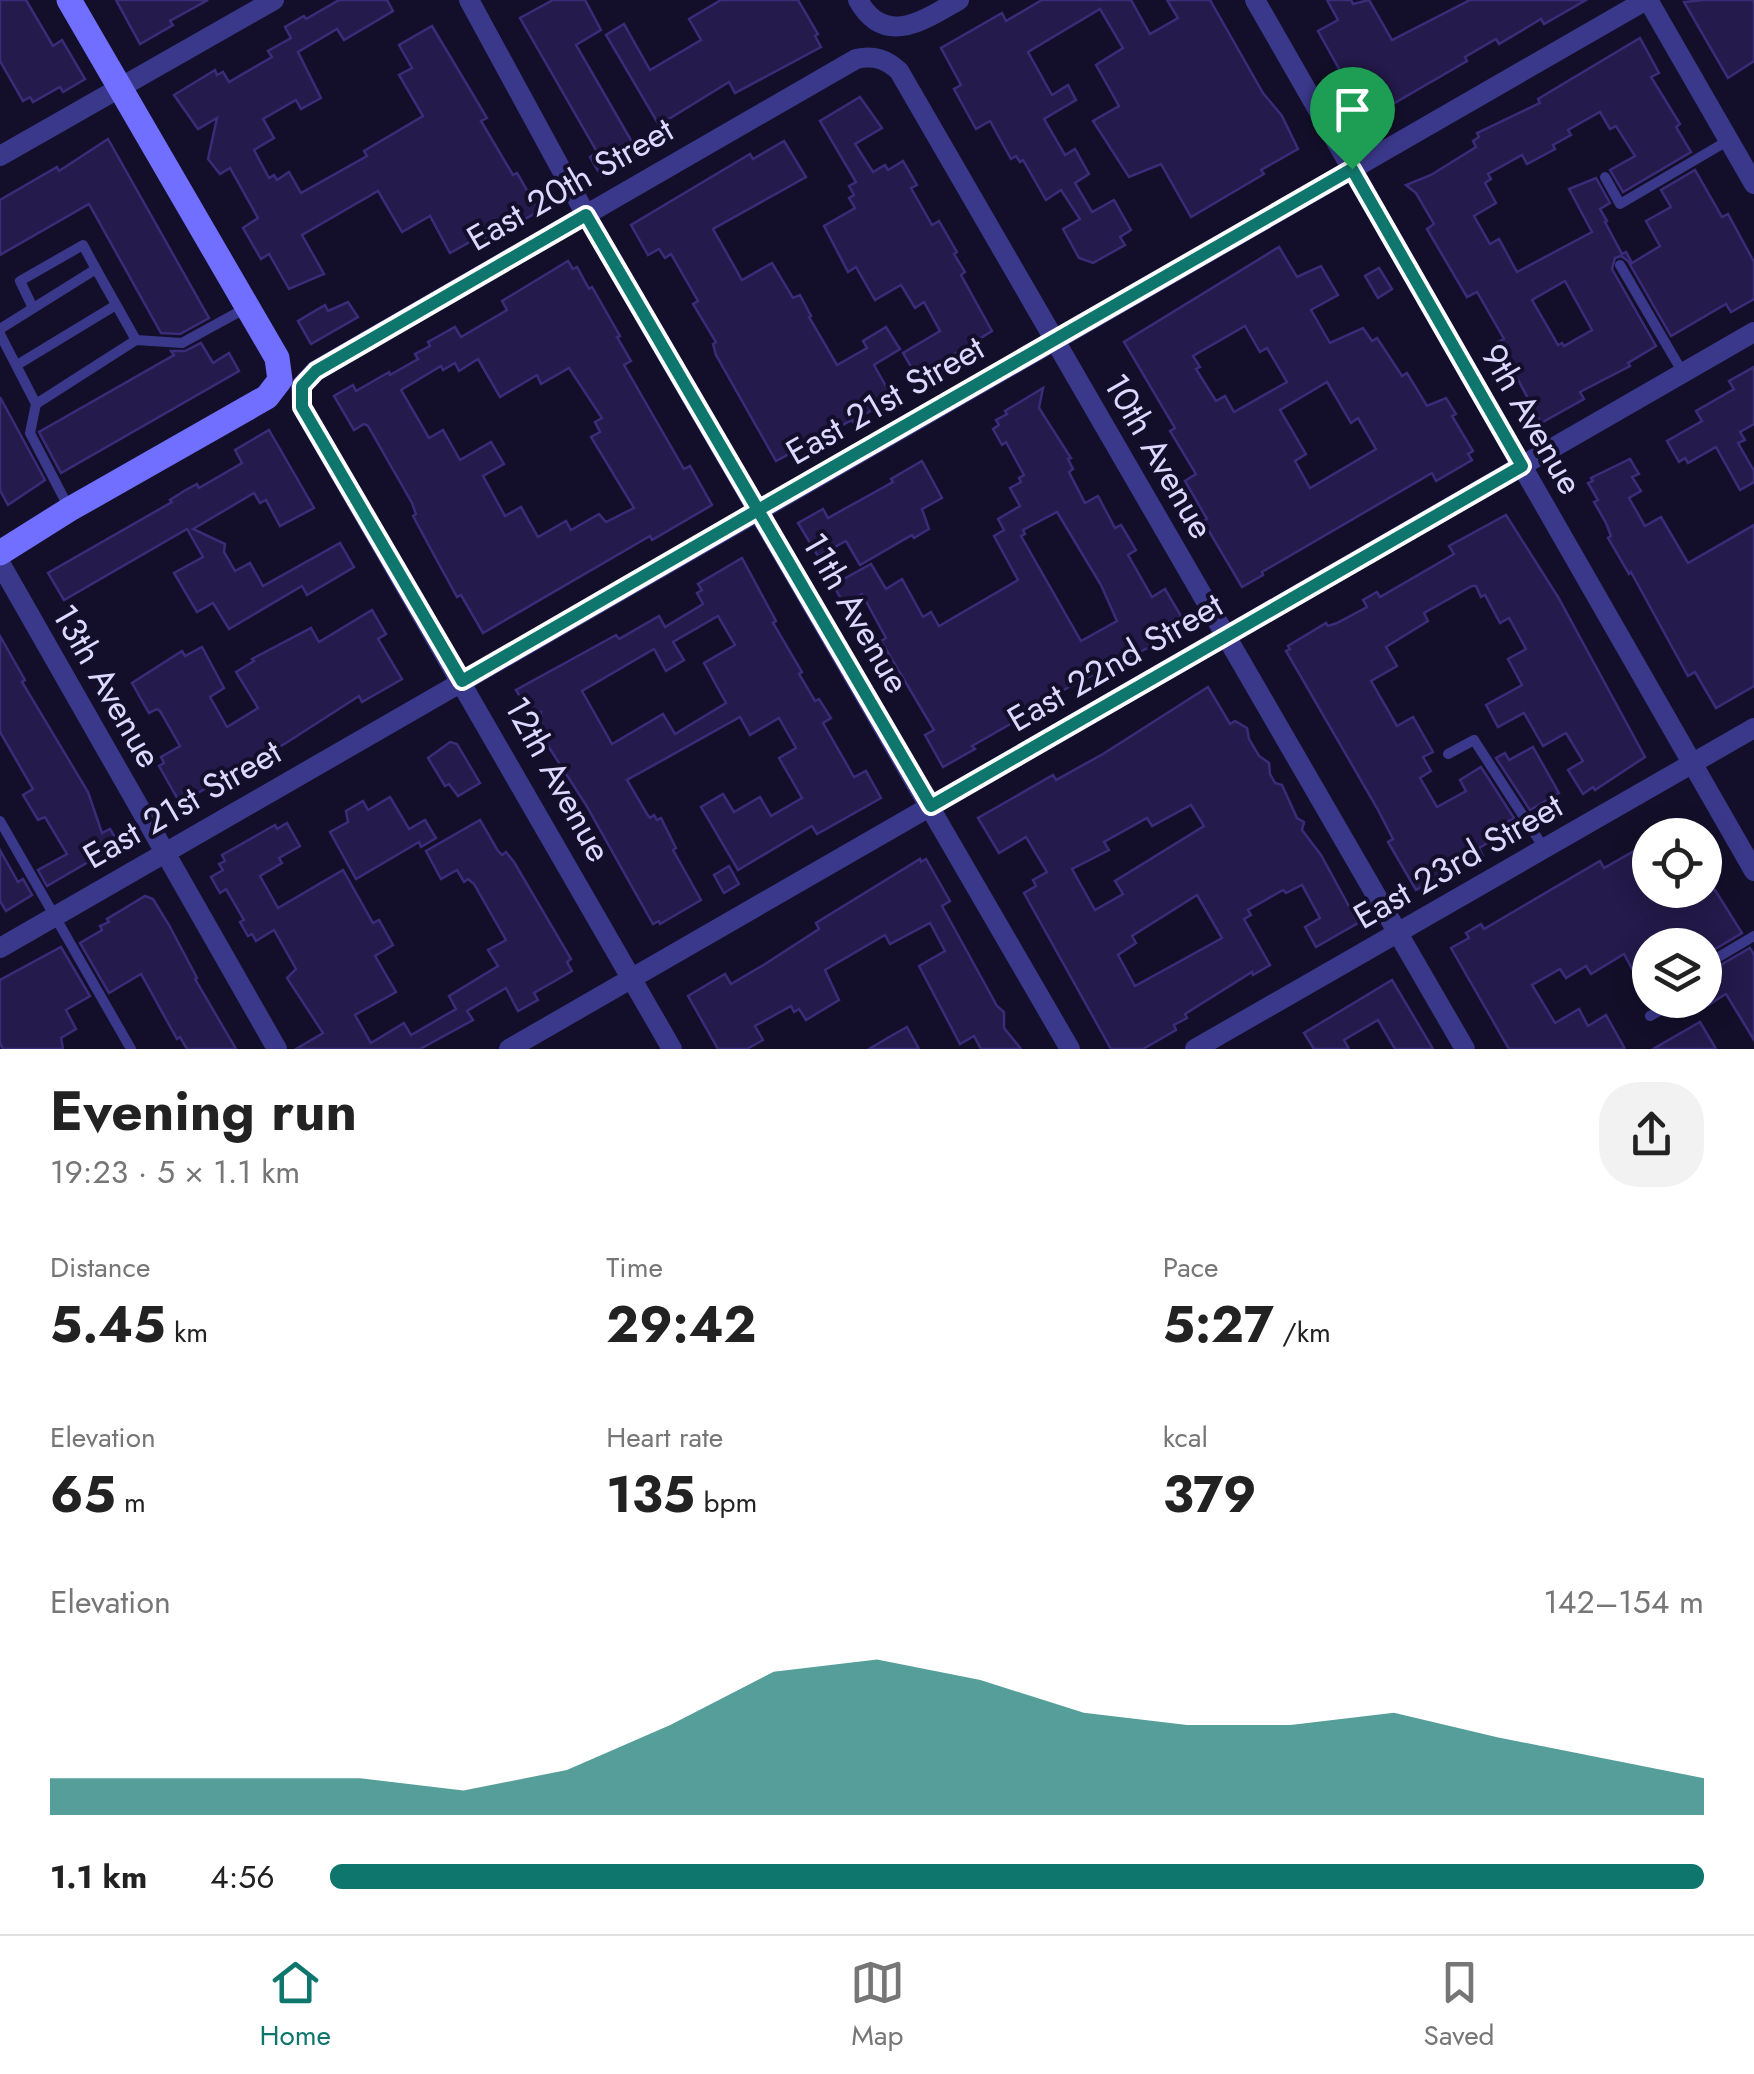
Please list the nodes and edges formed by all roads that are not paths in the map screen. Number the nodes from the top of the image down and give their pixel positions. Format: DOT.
graph roads {
  1 [pos="69,0"];
  2 [pos="274,0"];
  3 [pos="469,0"];
  4 [pos="858,0"];
  5 [pos="959,0"];
  6 [pos="1254,0"];
  7 [pos="1647,0"];
  8 [pos="879,58"];
  9 [pos="120,87"];
  10 [pos="1728,140"];
  11 [pos="0,156"];
  12 [pos="1352,169"];
  13 [pos="1605,178"];
  14 [pos="1754,184"];
  15 [pos="586,215"];
  16 [pos="1620,265"];
  17 [pos="96,270"];
  18 [pos="116,305"];
  19 [pos="33,308"];
  20 [pos="247,308"];
  21 [pos="0,332"];
  22 [pos="1754,332"];
  23 [pos="136,340"];
  24 [pos="1055,340"];
  25 [pos="17,365"];
  26 [pos="1683,373"];
  27 [pos="291,383"];
  28 [pos="36,404"];
  29 [pos="1522,466"];
  30 [pos="70,509"];
  31 [pos="758,510"];
  32 [pos="0,553"];
  33 [pos="0,564"];
  34 [pos="1224,637"];
  35 [pos="462,681"];
  36 [pos="1754,728"];
  37 [pos="1448,754"];
  38 [pos="1692,764"];
  39 [pos="931,806"];
  40 [pos="0,821"];
  41 [pos="1544,848"];
  42 [pos="164,852"];
  43 [pos="1754,871"];
  44 [pos="55,915"];
  45 [pos="1398,933"];
  46 [pos="1754,936"];
  47 [pos="0,948"];
  48 [pos="1722,955"];
  49 [pos="630,978"];
  50 [pos="131,1049"];
  51 [pos="278,1049"];
  52 [pos="510,1049"];
  53 [pos="672,1049"];
  54 [pos="1070,1049"];
  55 [pos="1195,1049"];
  56 [pos="1465,1049"];
  1 -- 9 [label="street, 12th Avenue"];
  2 -- 9 [label="street"];
  3 -- 15 [label="street, 11th Avenue"];
  4 -- 5 [label="street"];
  6 -- 12 [label="street, 9th Avenue"];
  7 -- 10 [label="street"];
  7 -- 12 [label="street, East 21st Street"];
  8 -- 15 [label="street, East 20th Street"];
  8 -- 24 [label="street, 10th Avenue"];
  9 -- 11 [label="street"];
  9 -- 20 [label="street, 12th Avenue"];
  10 -- 13 [label="lane"];
  10 -- 14 [label="street"];
  12 -- 24 [label="street, East 21st Street"];
  12 -- 29 [label="street, 9th Avenue"];
  15 -- 27 [label="street, East 20th Street"];
  15 -- 31 [label="street, 11th Avenue"];
  16 -- 26 [label="lane"];
  17 -- 18 [label="lane"];
  17 -- 19 [label="lane"];
  17 -- 19 [label="lane"];
  18 -- 23 [label="lane"];
  18 -- 25 [label="lane"];
  19 -- 21 [label="lane"];
  20 -- 23 [label="lane"];
  20 -- 27 [label="street, 12th Avenue"];
  21 -- 25 [label="lane"];
  22 -- 26 [label="street, East 22nd Street"];
  23 -- 28 [label="lane"];
  24 -- 31 [label="street, East 21st Street"];
  24 -- 34 [label="street, 10th Avenue"];
  25 -- 28 [label="lane"];
  26 -- 29 [label="street, East 22nd Street"];
  27 -- 30 [label="street, East 20th Street"];
  27 -- 35 [label="street, 12th Avenue"];
  28 -- 30 [label="lane"];
  29 -- 34 [label="street, East 22nd Street"];
  29 -- 38 [label="street, 9th Avenue"];
  30 -- 32 [label="street, East 20th Street"];
  31 -- 35 [label="street, East 21st Street"];
  31 -- 39 [label="street, 11th Avenue"];
  33 -- 42 [label="street, 13th Avenue"];
  34 -- 39 [label="street, East 22nd Street"];
  34 -- 45 [label="street, 10th Avenue"];
  35 -- 42 [label="street, East 21st Street"];
  35 -- 49 [label="street, 12th Avenue"];
  36 -- 38 [label="street, East 23rd Street"];
  37 -- 41 [label="lane"];
  38 -- 41 [label="street, East 23rd Street"];
  38 -- 43 [label="street, 9th Avenue"];
  39 -- 49 [label="street, East 22nd Street"];
  39 -- 54 [label="street, 11th Avenue"];
  40 -- 44 [label="lane"];
  41 -- 45 [label="street, East 23rd Street"];
  42 -- 44 [label="street, East 21st Street"];
  42 -- 51 [label="street, 13th Avenue"];
  44 -- 47 [label="street, East 21st Street"];
  44 -- 50 [label="lane"];
  45 -- 55 [label="street, East 23rd Street"];
  45 -- 56 [label="street, 10th Avenue"];
  46 -- 48 [label="lane"];
  49 -- 52 [label="street, East 22nd Street"];
  49 -- 53 [label="street, 12th Avenue"];
}
